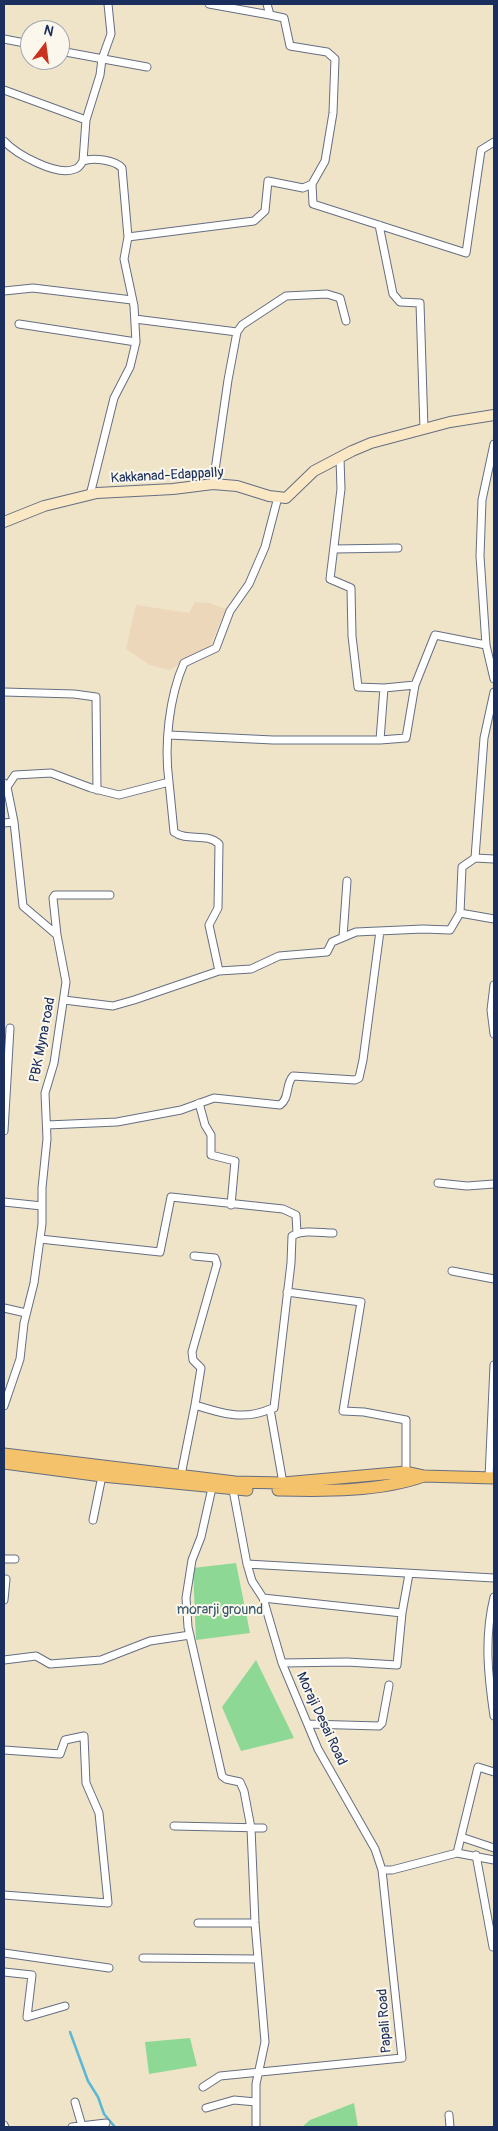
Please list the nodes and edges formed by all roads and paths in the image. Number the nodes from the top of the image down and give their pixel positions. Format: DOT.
graph roads {
  1 [pos="108,4"];
  2 [pos="210,4"];
  3 [pos="267,4"];
  4 [pos="270,15"];
  5 [pos="4,39"];
  6 [pos="20,42"];
  7 [pos="70,52"];
  8 [pos="102,59"];
  9 [pos="147,67"];
  10 [pos="4,90"];
  11 [pos="86,120"];
  12 [pos="4,141"];
  13 [pos="494,142"];
  14 [pos="83,161"];
  15 [pos="312,184"];
  16 [pos="379,226"];
  17 [pos="128,237"];
  18 [pos="4,291"];
  19 [pos="132,300"];
  20 [pos="135,318"];
  21 [pos="346,321"];
  22 [pos="19,324"];
  23 [pos="237,332"];
  24 [pos="136,342"];
  25 [pos="494,415"];
  26 [pos="424,429"];
  27 [pos="494,444"];
  28 [pos="340,458"];
  29 [pos="213,484"];
  30 [pos="90,495"];
  31 [pos="278,497"];
  32 [pos="4,522"];
  33 [pos="398,548"];
  34 [pos="334,549"];
  35 [pos="486,646"];
  36 [pos="494,674"];
  37 [pos="415,685"];
  38 [pos="384,688"];
  39 [pos="4,692"];
  40 [pos="494,692"];
  41 [pos="169,734"];
  42 [pos="380,740"];
  43 [pos="169,782"];
  44 [pos="5,785"];
  45 [pos="97,790"];
  46 [pos="14,822"];
  47 [pos="4,823"];
  48 [pos="475,858"];
  49 [pos="494,859"];
  50 [pos="347,881"];
  51 [pos="110,895"];
  52 [pos="460,913"];
  53 [pos="494,919"];
  54 [pos="380,931"];
  55 [pos="57,935"];
  56 [pos="343,937"];
  57 [pos="219,971"];
  58 [pos="494,985"];
  59 [pos="64,1000"];
  60 [pos="10,1028"];
  61 [pos="494,1034"];
  62 [pos="199,1103"];
  63 [pos="46,1126"];
  64 [pos="4,1131"];
  65 [pos="438,1183"];
  66 [pos="494,1184"];
  67 [pos="4,1202"];
  68 [pos="231,1205"];
  69 [pos="42,1206"];
  70 [pos="297,1233"];
  71 [pos="333,1233"];
  72 [pos="40,1239"];
  73 [pos="194,1256"];
  74 [pos="452,1270"];
  75 [pos="494,1279"];
  76 [pos="287,1292"];
  77 [pos="4,1308"];
  78 [pos="26,1313"];
  79 [pos="494,1366"];
  80 [pos="195,1405"];
  81 [pos="4,1406"];
  82 [pos="270,1409"];
  83 [pos="4,1454"];
  84 [pos="4,1463"];
  85 [pos="406,1472"];
  86 [pos="181,1475"];
  87 [pos="102,1476"];
  88 [pos="424,1476"];
  89 [pos="492,1478"];
  90 [pos="356,1482"];
  91 [pos="283,1483"];
  92 [pos="212,1488"];
  93 [pos="233,1490"];
  94 [pos="93,1520"];
  95 [pos="4,1558"];
  96 [pos="15,1559"];
  97 [pos="247,1564"];
  98 [pos="409,1574"];
  99 [pos="494,1578"];
  100 [pos="6,1579"];
  101 [pos="494,1597"];
  102 [pos="263,1598"];
  103 [pos="4,1600"];
  104 [pos="402,1613"];
  105 [pos="190,1635"];
  106 [pos="4,1660"];
  107 [pos="282,1663"];
  108 [pos="389,1686"];
  109 [pos="494,1716"];
  110 [pos="308,1724"];
  111 [pos="4,1750"];
  112 [pos="494,1772"];
  113 [pos="174,1826"];
  114 [pos="251,1828"];
  115 [pos="264,1828"];
  116 [pos="461,1837"];
  117 [pos="494,1848"];
  118 [pos="457,1852"];
  119 [pos="476,1855"];
  120 [pos="494,1860"];
  121 [pos="382,1870"];
  122 [pos="4,1895"];
  123 [pos="198,1923"];
  124 [pos="255,1923"];
  125 [pos="493,1947"];
  126 [pos="4,1953"];
  127 [pos="143,1958"];
  128 [pos="258,1959"];
  129 [pos="109,1968"];
  130 [pos="4,1972"];
  131 [pos="65,2006"];
  132 [pos="258,2073"];
  133 [pos="203,2087"];
  134 [pos="75,2102"];
  135 [pos="256,2102"];
  136 [pos="206,2108"];
  137 [pos="449,2115"];
  138 [pos="106,2123"];
  139 [pos="82,2126"];
  140 [pos="72,2127"];
  141 [pos="256,2127"];
  142 [pos="450,2127"];
  1 -- 8 [label="street"];
  2 -- 4 [label="street"];
  3 -- 4 [label="street"];
  4 -- 15 [label="street"];
  5 -- 6 [label="street"];
  7 -- 8 [label="street"];
  8 -- 9 [label="street"];
  8 -- 11 [label="street"];
  10 -- 11 [label="street"];
  11 -- 14 [label="street"];
  12 -- 14 [label="street"];
  13 -- 16 [label="street"];
  14 -- 17 [label="street"];
  15 -- 16 [label="street"];
  15 -- 17 [label="street"];
  16 -- 26 [label="street"];
  17 -- 19 [label="street"];
  18 -- 19 [label="street"];
  19 -- 20 [label="street"];
  20 -- 23 [label="street"];
  20 -- 24 [label="street"];
  21 -- 23 [label="street"];
  22 -- 24 [label="street"];
  23 -- 29 [label="street"];
  24 -- 30 [label="street"];
  25 -- 26 [label="street"];
  26 -- 28 [label="street"];
  27 -- 35 [label="street"];
  28 -- 31 [label="street"];
  28 -- 34 [label="street"];
  29 -- 30 [label="street, Kakkanad-Edappally"];
  29 -- 31 [label="street, Kakkanad-Edappally"];
  30 -- 32 [label="street, Kakkanad-Edappally"];
  31 -- 41 [label="street"];
  33 -- 34 [label="street"];
  34 -- 38 [label="street"];
  35 -- 36 [label="street"];
  35 -- 37 [label="street"];
  37 -- 38 [label="street"];
  37 -- 42 [label="street"];
  38 -- 42 [label="street"];
  39 -- 45 [label="street"];
  40 -- 48 [label="street"];
  41 -- 42 [label="street"];
  41 -- 43 [label="street"];
  43 -- 45 [label="street"];
  43 -- 57 [label="street"];
  44 -- 45 [label="street"];
  44 -- 46 [label="street"];
  46 -- 47 [label="street"];
  46 -- 55 [label="street"];
  48 -- 49 [label="street"];
  48 -- 52 [label="street"];
  50 -- 56 [label="street"];
  51 -- 55 [label="street, PBK Myna road"];
  52 -- 53 [label="street"];
  52 -- 54 [label="street"];
  54 -- 56 [label="street"];
  54 -- 62 [label="street"];
  55 -- 59 [label="street, PBK Myna road"];
  56 -- 57 [label="street"];
  57 -- 59 [label="street"];
  58 -- 61 [label="street"];
  59 -- 63 [label="street, PBK Myna road"];
  60 -- 64 [label="street"];
  62 -- 63 [label="street"];
  62 -- 68 [label="street"];
  63 -- 69 [label="street, PBK Myna road"];
  65 -- 66 [label="street"];
  67 -- 69 [label="street"];
  68 -- 70 [label="street"];
  68 -- 72 [label="street"];
  69 -- 72 [label="street, PBK Myna road"];
  70 -- 71 [label="street"];
  70 -- 76 [label="street"];
  72 -- 78 [label="street, PBK Myna road"];
  73 -- 80 [label="street"];
  74 -- 75 [label="street"];
  76 -- 82 [label="street"];
  76 -- 85 [label="street"];
  77 -- 78 [label="street"];
  78 -- 81 [label="street, PBK Myna road"];
  79 -- 89 [label="street"];
  80 -- 82 [label="street"];
  80 -- 86 [label="street"];
  82 -- 91 [label="street"];
  83 -- 86 [label="main road"];
  84 -- 87 [label="main road"];
  85 -- 88 [label="main road"];
  85 -- 90 [label="main road"];
  86 -- 91 [label="main road"];
  87 -- 92 [label="main road"];
  87 -- 94 [label="street"];
  88 -- 89 [label="main road"];
  88 -- 90 [label="main road"];
  90 -- 91 [label="main road"];
  90 -- 93 [label="main road"];
  92 -- 93 [label="main road"];
  92 -- 105 [label="street"];
  93 -- 97 [label="street, Moraji Desai Road"];
  95 -- 96 [label="street"];
  97 -- 98 [label="street"];
  97 -- 102 [label="street, Moraji Desai Road"];
  98 -- 99 [label="street"];
  98 -- 104 [label="street"];
  100 -- 103 [label="street"];
  101 -- 109 [label="street"];
  102 -- 104 [label="street"];
  102 -- 107 [label="street, Moraji Desai Road"];
  104 -- 107 [label="street"];
  105 -- 106 [label="street"];
  105 -- 114 [label="street"];
  107 -- 110 [label="street, Moraji Desai Road"];
  108 -- 110 [label="street"];
  110 -- 121 [label="street, Moraji Desai Road"];
  111 -- 122 [label="street"];
  112 -- 116 [label="street"];
  113 -- 114 [label="street"];
  114 -- 115 [label="street"];
  114 -- 124 [label="street"];
  116 -- 117 [label="street"];
  116 -- 118 [label="street"];
  118 -- 119 [label="street"];
  118 -- 121 [label="street"];
  119 -- 120 [label="street"];
  119 -- 125 [label="street"];
  121 -- 132 [label="street, Papali Road"];
  123 -- 124 [label="street"];
  124 -- 128 [label="street"];
  126 -- 129 [label="street"];
  127 -- 128 [label="street"];
  128 -- 132 [label="street"];
  130 -- 131 [label="street"];
  132 -- 133 [label="street"];
  132 -- 135 [label="street"];
  134 -- 139 [label="street"];
  135 -- 136 [label="street"];
  135 -- 141 [label="street"];
  137 -- 142 [label="street"];
  138 -- 139 [label="street"];
  139 -- 140 [label="street"];
}
